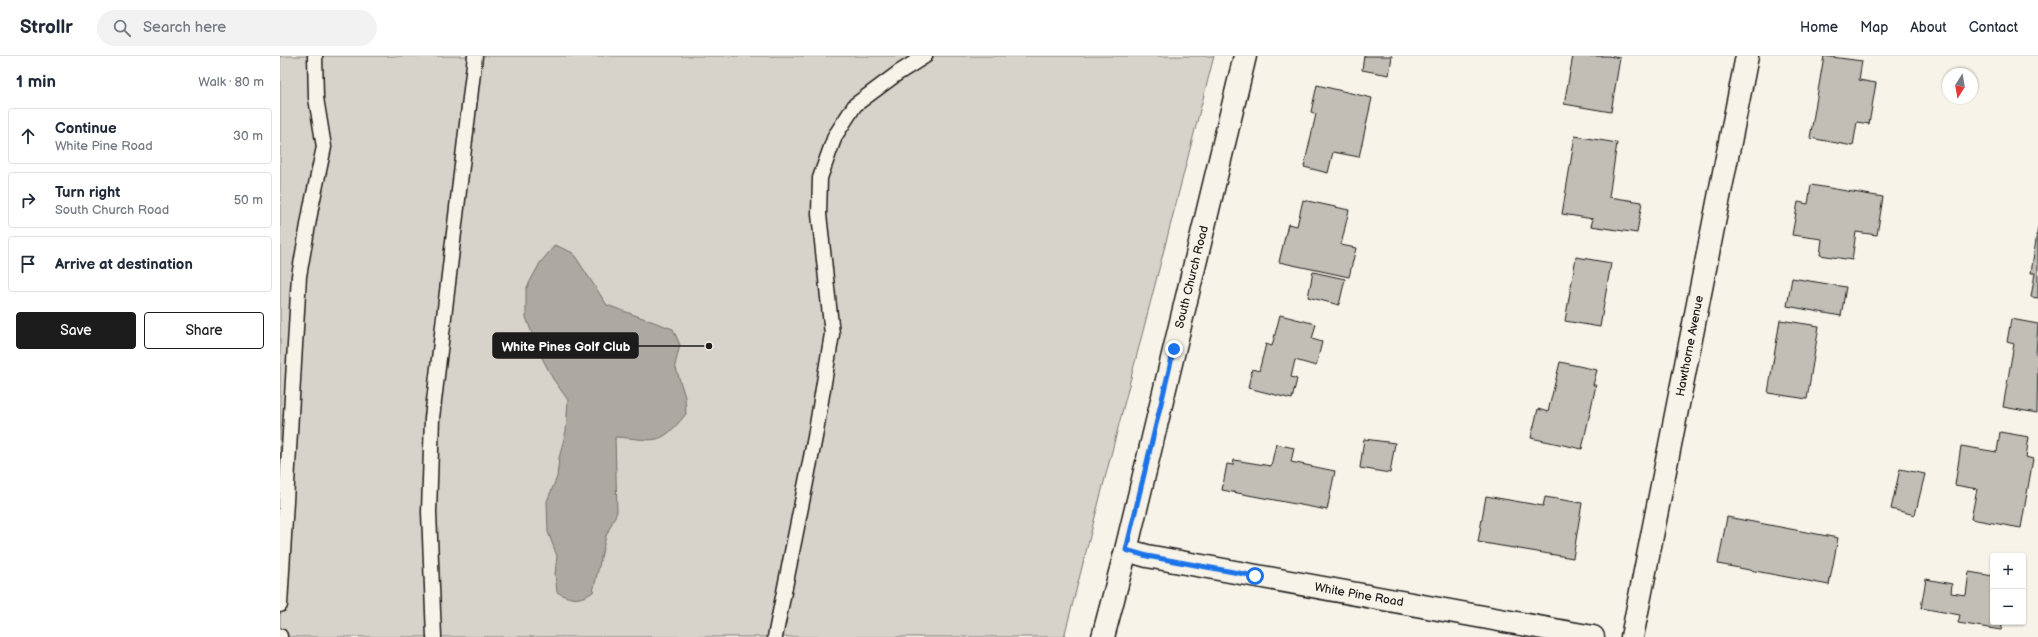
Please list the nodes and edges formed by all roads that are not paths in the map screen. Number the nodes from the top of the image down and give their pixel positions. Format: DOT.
graph roads {
  1 [pos="315,56"];
  2 [pos="475,56"];
  3 [pos="925,56"];
  4 [pos="1245,56"];
  5 [pos="1747,56"];
  6 [pos="1126,550"];
  7 [pos="280,605"];
  8 [pos="434,637"];
  9 [pos="775,637"];
  10 [pos="1103,637"];
  11 [pos="1593,637"];
  12 [pos="1632,637"];
  1 -- 7 [label="lane"];
  2 -- 8 [label="lane"];
  3 -- 9 [label="lane"];
  4 -- 6 [label="street, South Church Road"];
  5 -- 12 [label="street, Hawthorne Avenue"];
  6 -- 10 [label="street, South Church Road"];
  6 -- 11 [label="street, White Pine Road"];
}
